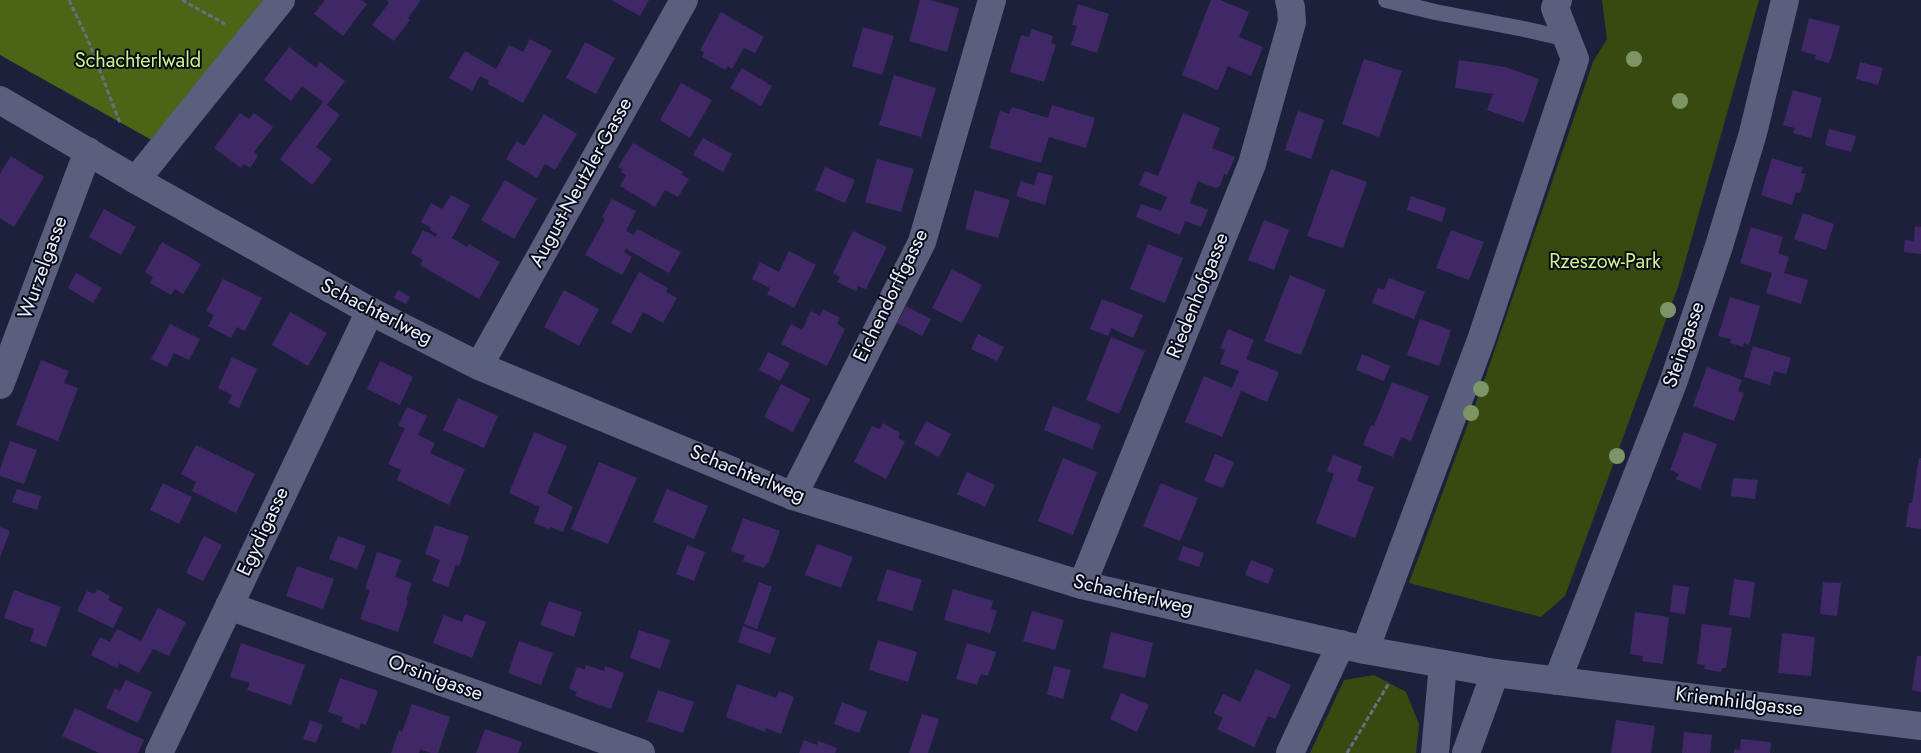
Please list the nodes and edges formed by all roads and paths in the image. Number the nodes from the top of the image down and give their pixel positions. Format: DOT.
graph roads {
  1 [pos="69,0"];
  2 [pos="182,0"];
  3 [pos="281,0"];
  4 [pos="684,0"];
  5 [pos="992,0"];
  6 [pos="1288,0"];
  7 [pos="1386,0"];
  8 [pos="1558,0"];
  9 [pos="1785,0"];
  10 [pos="226,24"];
  11 [pos="1568,39"];
  12 [pos="0,100"];
  13 [pos="120,123"];
  14 [pos="88,151"];
  15 [pos="136,180"];
  16 [pos="370,311"];
  17 [pos="480,366"];
  18 [pos="0,385"];
  19 [pos="793,496"];
  20 [pos="1082,585"];
  21 [pos="229,606"];
  22 [pos="1353,647"];
  23 [pos="1405,657"];
  24 [pos="1443,664"];
  25 [pos="1495,672"];
  26 [pos="1557,680"];
  27 [pos="1921,726"];
  28 [pos="159,753"];
  29 [pos="641,753"];
  30 [pos="1290,753"];
  31 [pos="1347,753"];
  32 [pos="1435,753"];
  33 [pos="1466,753"];
  1 -- 13 [label="path"];
  2 -- 10 [label="path"];
  3 -- 15 [label="street"];
  4 -- 17 [label="street, August-Neutzler-Gasse"];
  5 -- 19 [label="street, Eichendorffgasse"];
  6 -- 20 [label="street, Riedenhofgasse"];
  7 -- 11 [label="lane"];
  8 -- 11 [label="street"];
  9 -- 26 [label="street, Steingasse"];
  11 -- 22 [label="street"];
  12 -- 14 [label="street, Schachterlweg"];
  14 -- 15 [label="street, Schachterlweg"];
  14 -- 18 [label="street, Wurzelgasse"];
  15 -- 16 [label="street, Schachterlweg"];
  16 -- 17 [label="street, Schachterlweg"];
  16 -- 21 [label="street, Egydigasse"];
  17 -- 19 [label="street, Schachterlweg"];
  19 -- 20 [label="street, Schachterlweg"];
  20 -- 22 [label="street, Schachterlweg"];
  21 -- 28 [label="street, Egydigasse"];
  21 -- 29 [label="street, Orsinigasse"];
  22 -- 23 [label="street, Schachterlweg"];
  22 -- 30 [label="street"];
  23 -- 24 [label="street, Schachterlweg"];
  23 -- 31 [label="path"];
  24 -- 25 [label="street, Schachterlweg"];
  24 -- 32 [label="street"];
  25 -- 26 [label="street, Schachterlweg"];
  25 -- 33 [label="street"];
  26 -- 27 [label="street, Kriemhildgasse"];
}
